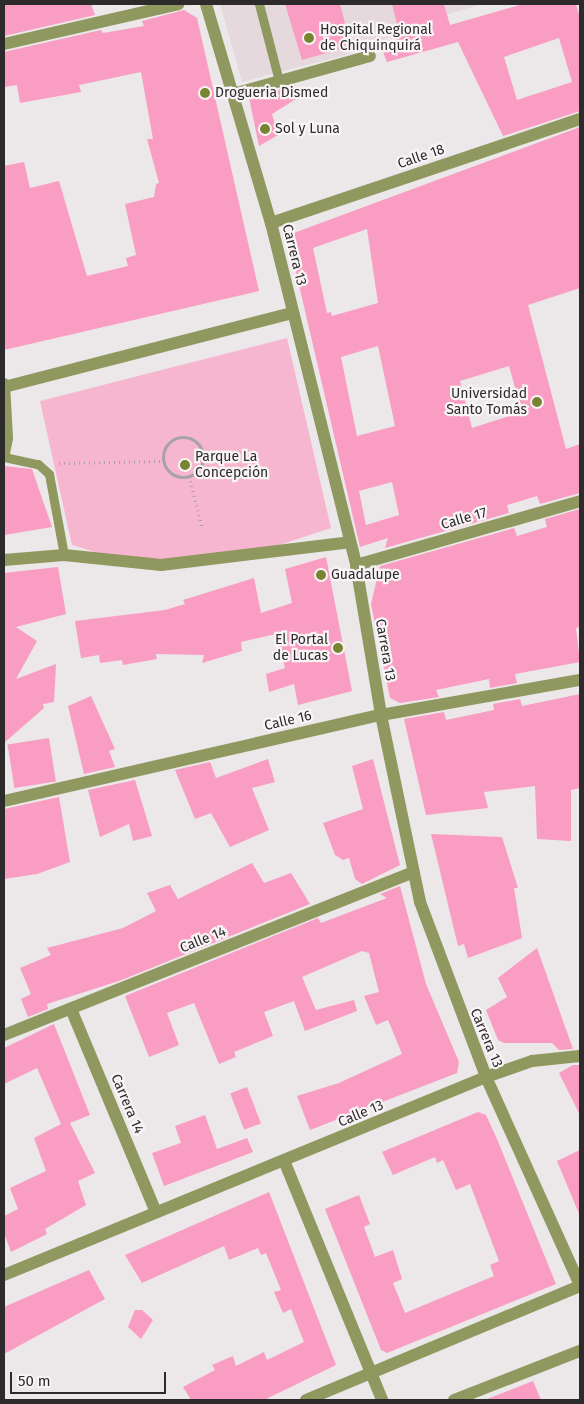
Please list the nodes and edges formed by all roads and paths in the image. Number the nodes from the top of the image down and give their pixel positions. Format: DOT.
graph roads {
  1 [pos="178,4"];
  2 [pos="206,4"];
  3 [pos="259,4"];
  4 [pos="4,44"];
  5 [pos="370,56"];
  6 [pos="279,81"];
  7 [pos="233,94"];
  8 [pos="580,119"];
  9 [pos="271,223"];
  10 [pos="293,313"];
  11 [pos="4,385"];
  12 [pos="4,455"];
  13 [pos="164,462"];
  14 [pos="38,464"];
  15 [pos="189,476"];
  16 [pos="580,501"];
  17 [pos="202,527"];
  18 [pos="350,542"];
  19 [pos="64,555"];
  20 [pos="4,560"];
  21 [pos="356,565"];
  22 [pos="580,680"];
  23 [pos="381,715"];
  24 [pos="4,800"];
  25 [pos="413,872"];
  26 [pos="71,1009"];
  27 [pos="4,1035"];
  28 [pos="580,1056"];
  29 [pos="486,1077"];
  30 [pos="285,1163"];
  31 [pos="155,1210"];
  32 [pos="4,1275"];
  33 [pos="580,1286"];
  34 [pos="580,1351"];
  35 [pos="370,1372"];
  36 [pos="306,1400"];
  37 [pos="382,1400"];
  38 [pos="454,1400"];
  1 -- 4 [label="street"];
  2 -- 7 [label="street, Carrera 13"];
  3 -- 6 [label="lane"];
  5 -- 6 [label="street"];
  6 -- 7 [label="street"];
  7 -- 9 [label="street, Carrera 13"];
  8 -- 9 [label="street, Calle 18"];
  9 -- 10 [label="street, Carrera 13"];
  10 -- 11 [label="street"];
  10 -- 18 [label="street, Carrera 13"];
  11 -- 12 [label="street"];
  12 -- 14 [label="lane"];
  13 -- 14 [label="path"];
  13 -- 15 [label="path"];
  13 -- 15 [label="path"];
  14 -- 19 [label="lane"];
  15 -- 17 [label="path"];
  16 -- 21 [label="street, Calle 17"];
  18 -- 19 [label="street"];
  18 -- 21 [label="street, Carrera 13"];
  19 -- 20 [label="street"];
  21 -- 23 [label="street, Carrera 13"];
  22 -- 23 [label="street, Calle 16"];
  23 -- 24 [label="street, Calle 16"];
  23 -- 25 [label="street, Carrera 13"];
  25 -- 26 [label="street, Calle 14"];
  25 -- 29 [label="street, Carrera 13"];
  26 -- 27 [label="street, Calle 14"];
  26 -- 31 [label="street, Carrera 14"];
  28 -- 29 [label="street, Calle 13"];
  29 -- 30 [label="street, Calle 13"];
  29 -- 33 [label="street, Carrera 13"];
  30 -- 31 [label="street, Calle 13"];
  30 -- 35 [label="street"];
  31 -- 32 [label="street, Calle 13"];
  33 -- 35 [label="street"];
  34 -- 38 [label="street"];
  35 -- 36 [label="street"];
  35 -- 37 [label="street"];
}
